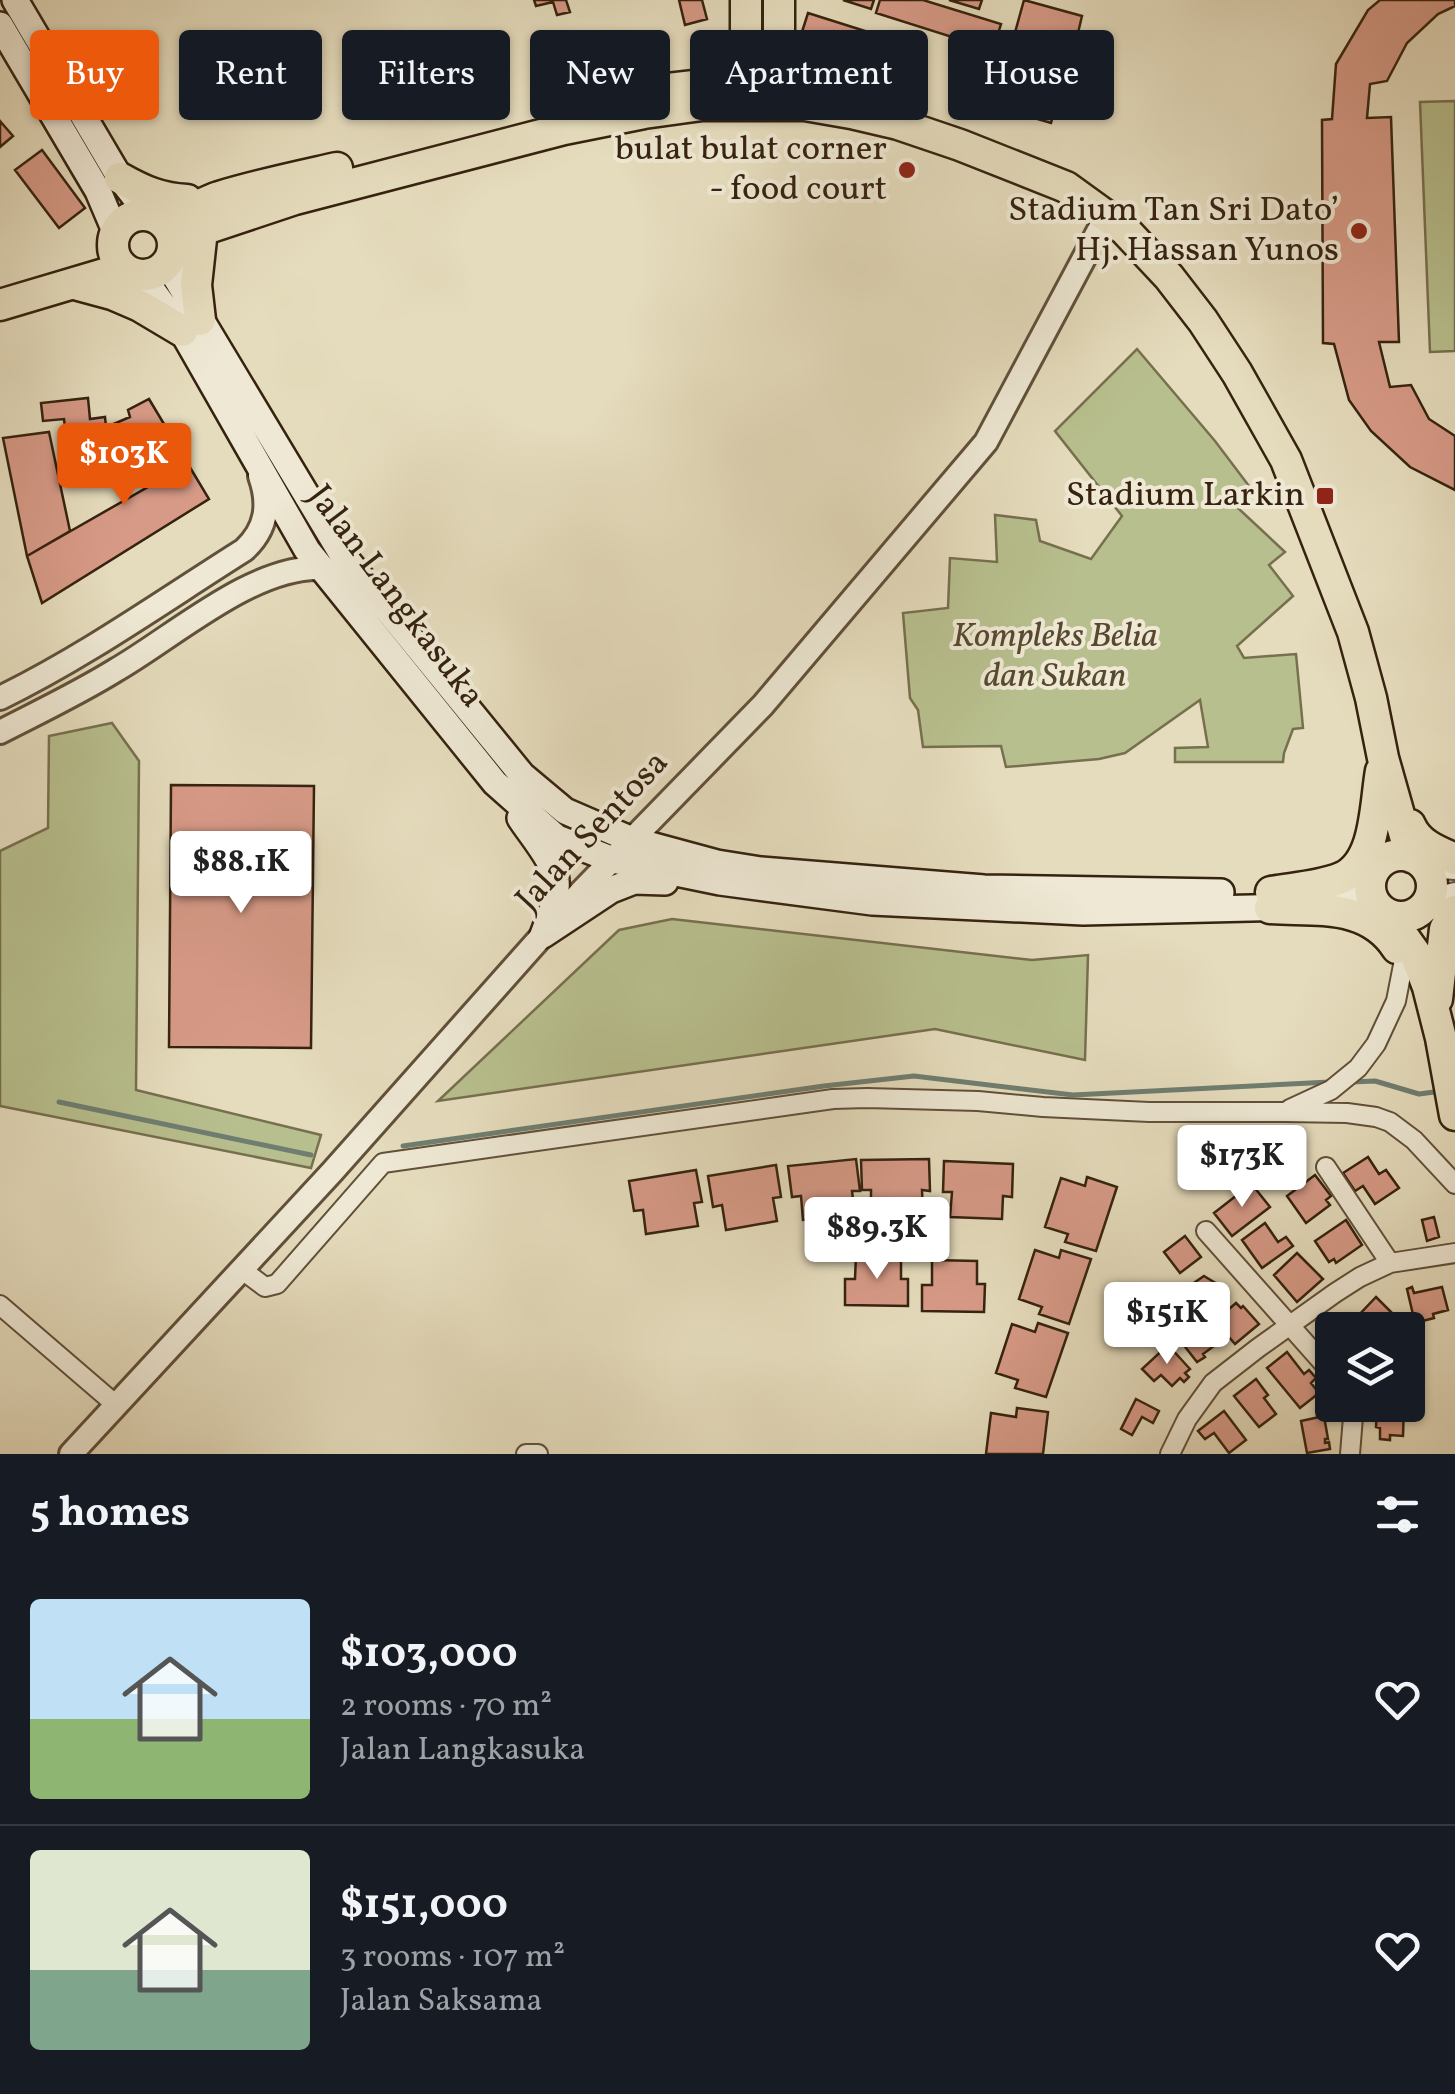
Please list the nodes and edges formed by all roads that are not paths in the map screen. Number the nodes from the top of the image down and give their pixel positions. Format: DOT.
graph roads {
  1 [pos="15,0"];
  2 [pos="746,0"];
  3 [pos="779,0"];
  4 [pos="0,25"];
  5 [pos="746,30"];
  6 [pos="780,30"];
  7 [pos="690,87"];
  8 [pos="928,116"];
  9 [pos="120,178"];
  10 [pos="1066,187"];
  11 [pos="215,198"];
  12 [pos="1107,215"];
  13 [pos="154,217"];
  14 [pos="112,226"];
  15 [pos="202,230"];
  16 [pos="153,266"];
  17 [pos="73,281"];
  18 [pos="0,305"];
  19 [pos="191,325"];
  20 [pos="252,454"];
  21 [pos="321,568"];
  22 [pos="0,698"];
  23 [pos="0,732"];
  24 [pos="1385,768"];
  25 [pos="508,797"];
  26 [pos="632,840"];
  27 [pos="613,860"];
  28 [pos="1418,865"];
  29 [pos="720,882"];
  30 [pos="1270,900"];
  31 [pos="1442,901"];
  32 [pos="1382,910"];
  33 [pos="543,936"];
  34 [pos="1404,960"];
  35 [pos="1435,1009"];
  36 [pos="1284,1112"];
  37 [pos="1455,1115"];
  38 [pos="1326,1167"];
  39 [pos="1455,1184"];
  40 [pos="1206,1231"];
  41 [pos="1455,1253"];
  42 [pos="1390,1263"];
  43 [pos="240,1269"];
  44 [pos="0,1305"];
  45 [pos="1290,1324"];
  46 [pos="1315,1353"];
  47 [pos="115,1404"];
  48 [pos="1353,1422"];
  49 [pos="1178,1451"];
  50 [pos="71,1454"];
  51 [pos="526,1454"];
  52 [pos="538,1454"];
  53 [pos="1350,1454"];
  1 -- 9 [label="main road"];
  2 -- 5 [label="main road"];
  3 -- 6 [label="main road"];
  4 -- 14 [label="main road"];
  7 -- 11 [label="main road"];
  8 -- 10 [label="main road"];
  9 -- 11 [label="main road"];
  9 -- 13 [label="main road"];
  10 -- 12 [label="main road"];
  10 -- 15 [label="main road"];
  11 -- 13 [label="main road"];
  12 -- 24 [label="main road"];
  12 -- 26 [label="street, Jalan Sentosa"];
  13 -- 14 [label="main road"];
  13 -- 16 [label="main road"];
  14 -- 16 [label="main road"];
  14 -- 17 [label="main road"];
  15 -- 16 [label="main road"];
  15 -- 19 [label="main road"];
  16 -- 17 [label="main road"];
  16 -- 19 [label="main road"];
  17 -- 18 [label="main road"];
  17 -- 19 [label="main road"];
  19 -- 20 [label="main road, Jalan Langkasuka"];
  19 -- 26 [label="main road"];
  20 -- 21 [label="main road, Jalan Langkasuka"];
  20 -- 22 [label="street"];
  21 -- 23 [label="street"];
  21 -- 25 [label="main road, Jalan Langkasuka"];
  24 -- 28 [label="main road"];
  24 -- 28 [label="main road"];
  24 -- 30 [label="main road"];
  25 -- 27 [label="main road, Jalan Langkasuka"];
  25 -- 33 [label="main road"];
  26 -- 27 [label="street, Jalan Sentosa"];
  26 -- 30 [label="main road"];
  27 -- 29 [label="main road, Jalan Langkasuka"];
  27 -- 33 [label="street, Jalan Sentosa"];
  28 -- 30 [label="main road"];
  28 -- 31 [label="main road"];
  28 -- 32 [label="main road"];
  29 -- 30 [label="main road"];
  29 -- 33 [label="main road"];
  30 -- 32 [label="main road"];
  30 -- 34 [label="main road"];
  31 -- 32 [label="main road"];
  31 -- 35 [label="main road"];
  32 -- 35 [label="main road"];
  33 -- 43 [label="street, Jalan Sentosa"];
  34 -- 35 [label="main road"];
  34 -- 36 [label="street"];
  35 -- 37 [label="main road"];
  36 -- 39 [label="street"];
  36 -- 43 [label="street"];
  38 -- 42 [label="street"];
  40 -- 45 [label="street"];
  41 -- 42 [label="street"];
  42 -- 45 [label="street"];
  43 -- 47 [label="street, Jalan Sentosa"];
  44 -- 47 [label="street"];
  45 -- 46 [label="street"];
  45 -- 49 [label="street"];
  47 -- 50 [label="street, Jalan Sentosa"];
  48 -- 53 [label="street"];
  51 -- 52 [label="street"];
}
